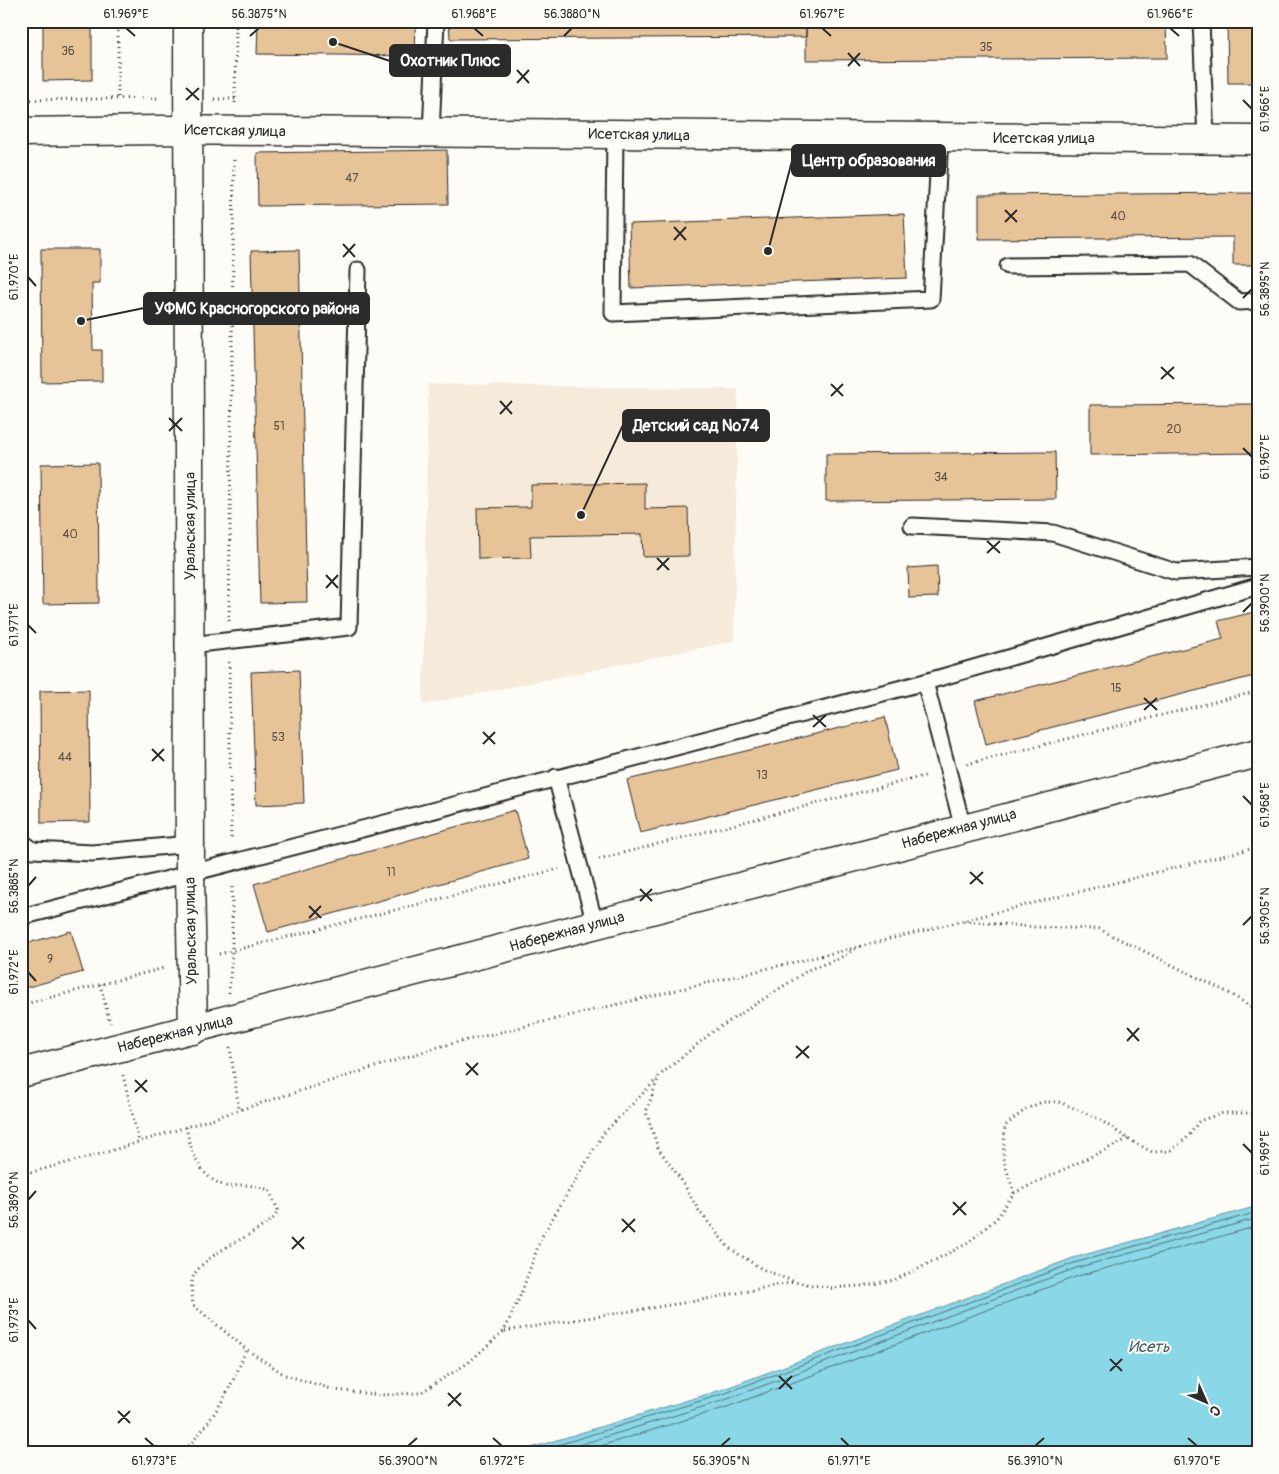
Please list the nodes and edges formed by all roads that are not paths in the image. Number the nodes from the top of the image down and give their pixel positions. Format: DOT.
graph roads {
  1 [pos="188,21"];
  2 [pos="436,21"];
  3 [pos="1201,21"];
  4 [pos="21,124"];
  5 [pos="189,130"];
  6 [pos="21,132"];
  7 [pos="431,133"];
  8 [pos="615,135"];
  9 [pos="940,138"];
  10 [pos="1206,140"];
  11 [pos="1258,140"];
  12 [pos="1008,266"];
  13 [pos="358,270"];
  14 [pos="1258,301"];
  15 [pos="912,526"];
  16 [pos="1258,567"];
  17 [pos="1258,586"];
  18 [pos="190,645"];
  19 [pos="925,682"];
  20 [pos="1258,753"];
  21 [pos="556,776"];
  22 [pos="963,828"];
  23 [pos="21,841"];
  24 [pos="190,844"];
  25 [pos="190,874"];
  26 [pos="21,917"];
  27 [pos="595,924"];
  28 [pos="193,1030"];
  29 [pos="21,1073"];
  1 -- 5 [label="street, Уральская улица"];
  2 -- 7 [label="lane"];
  3 -- 10 [label="lane"];
  4 -- 6 [label="lane"];
  5 -- 6 [label="street, Исетская улица"];
  5 -- 7 [label="street, Исетская улица"];
  5 -- 18 [label="street, Уральская улица"];
  7 -- 8 [label="street, Исетская улица"];
  8 -- 9 [label="street, Исетская улица"];
  8 -- 9 [label="lane"];
  9 -- 10 [label="street, Исетская улица"];
  10 -- 11 [label="street, Исетская улица"];
  12 -- 14 [label="lane"];
  13 -- 18 [label="lane"];
  15 -- 16 [label="lane"];
  17 -- 19 [label="lane"];
  18 -- 24 [label="street, Уральская улица"];
  19 -- 21 [label="lane"];
  19 -- 22 [label="lane"];
  20 -- 22 [label="street, Набережная улица"];
  21 -- 25 [label="lane"];
  21 -- 27 [label="lane"];
  22 -- 27 [label="street, Набережная улица"];
  23 -- 24 [label="lane"];
  24 -- 25 [label="street, Уральская улица"];
  25 -- 26 [label="lane"];
  25 -- 28 [label="street, Уральская улица"];
  27 -- 28 [label="street, Набережная улица"];
  28 -- 29 [label="street, Набережная улица"];
}
